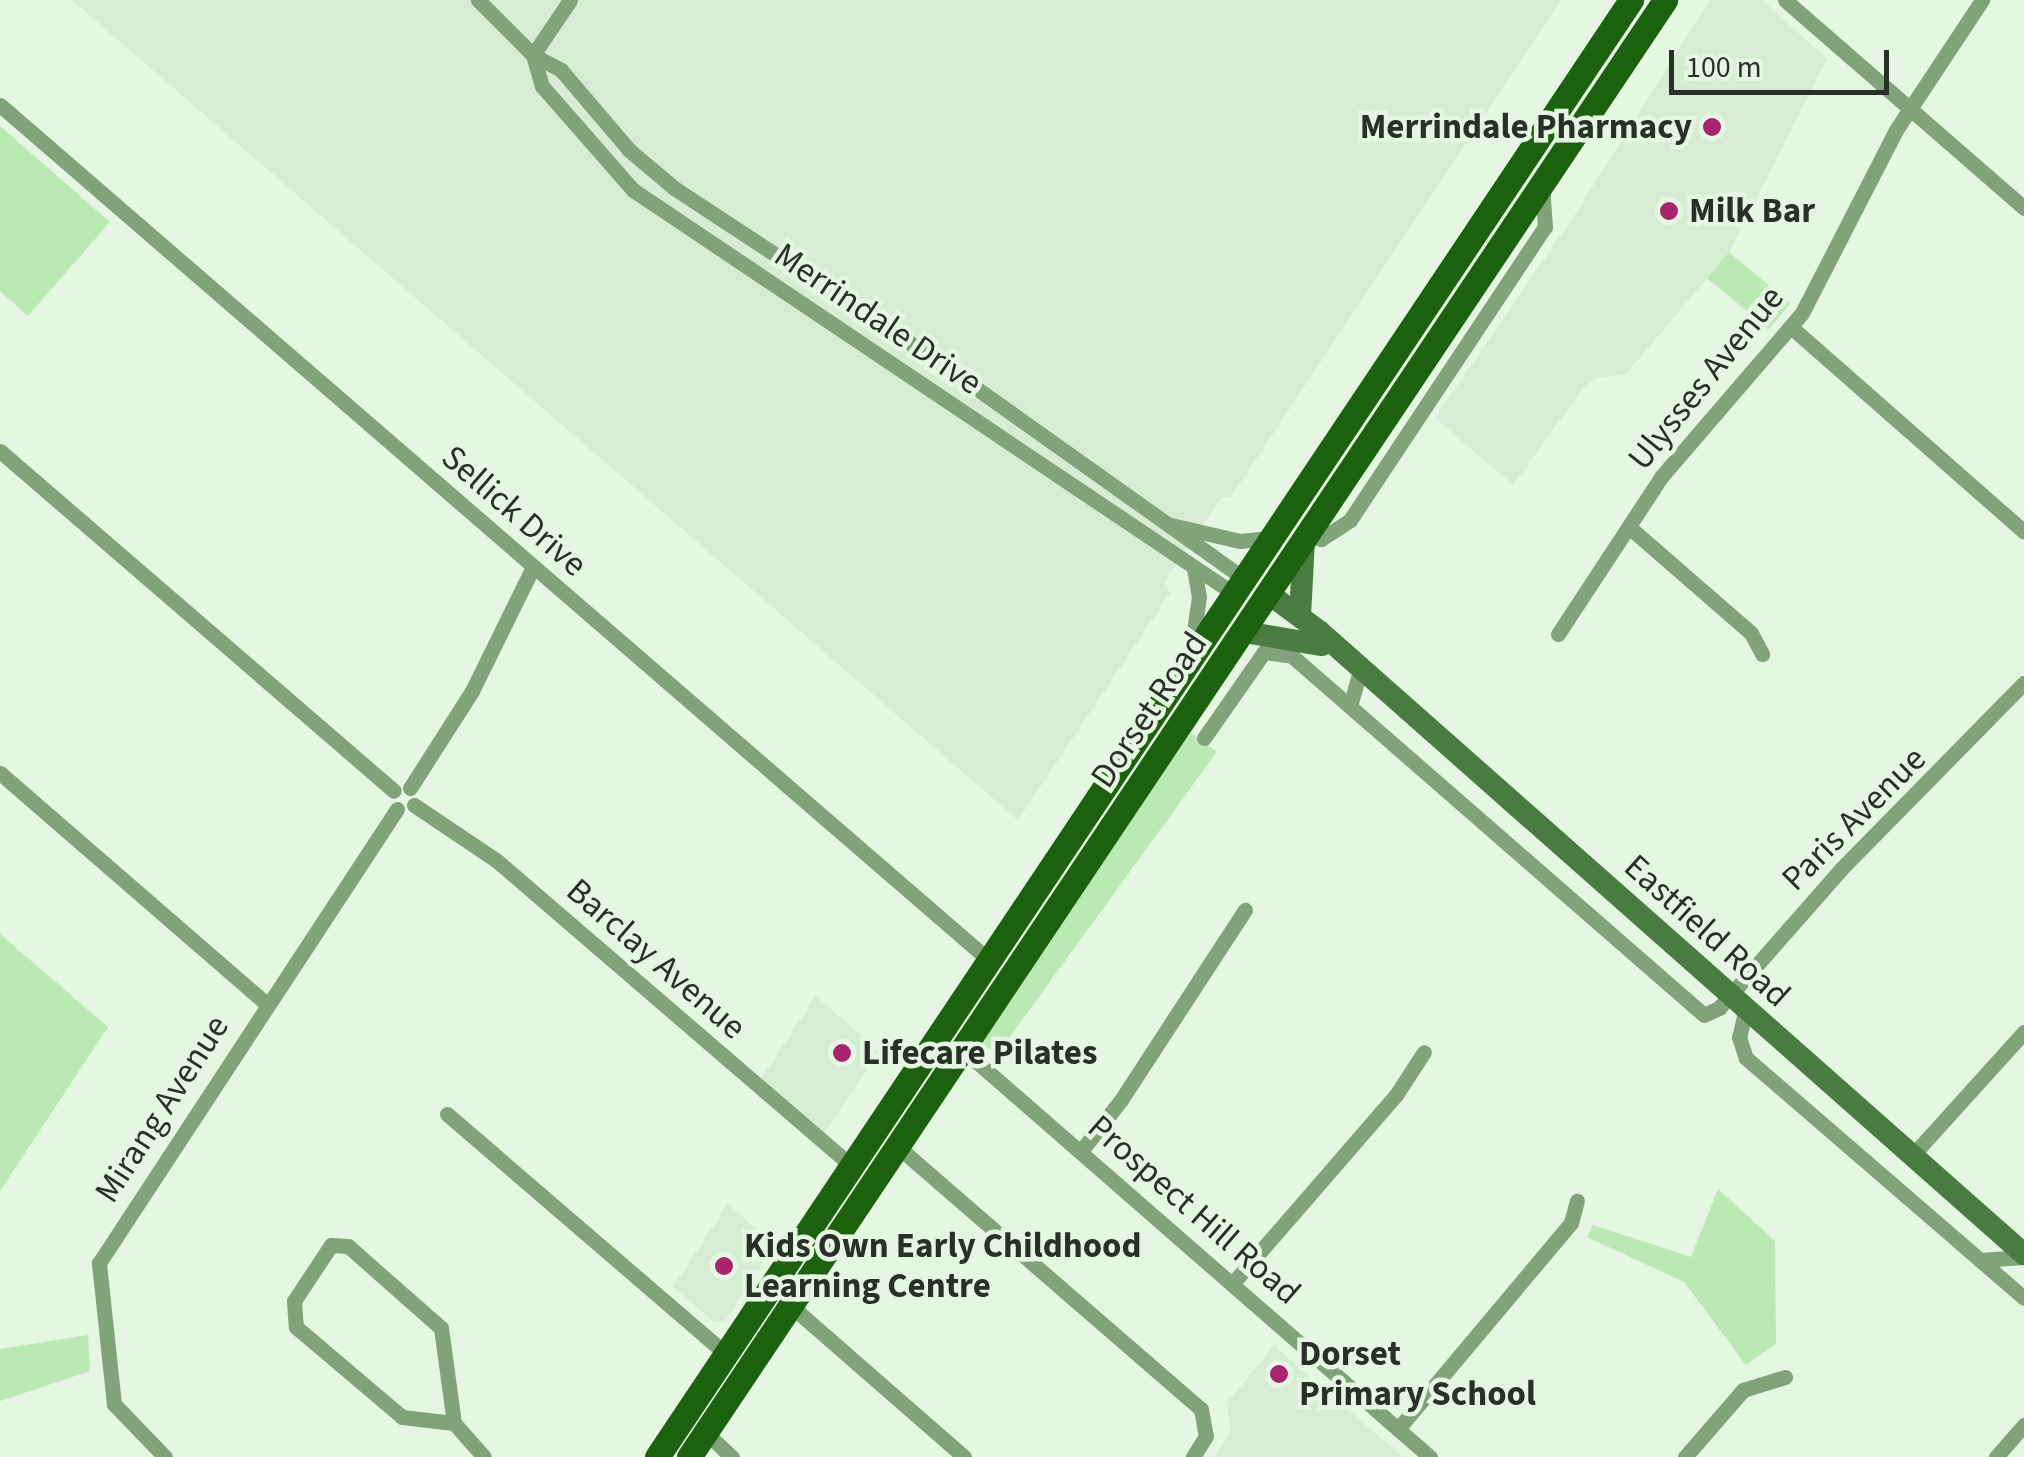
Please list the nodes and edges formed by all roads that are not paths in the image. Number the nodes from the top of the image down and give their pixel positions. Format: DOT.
graph roads {
  1 [pos="478,0"];
  2 [pos="570,0"];
  3 [pos="1632,0"];
  4 [pos="1664,0"];
  5 [pos="1785,0"];
  6 [pos="1982,0"];
  7 [pos="533,55"];
  8 [pos="0,104"];
  9 [pos="1910,108"];
  10 [pos="1538,140"];
  11 [pos="1561,155"];
  12 [pos="2024,208"];
  13 [pos="848,302"];
  14 [pos="833,325"];
  15 [pos="1791,327"];
  16 [pos="985,394"];
  17 [pos="970,416"];
  18 [pos="0,451"];
  19 [pos="1162,523"];
  20 [pos="1629,527"];
  21 [pos="2024,532"];
  22 [pos="1305,536"];
  23 [pos="1270,538"];
  24 [pos="534,567"];
  25 [pos="1194,568"];
  26 [pos="1238,585"];
  27 [pos="1263,600"];
  28 [pos="1300,616"];
  29 [pos="1244,632"];
  30 [pos="1558,634"];
  31 [pos="1322,645"];
  32 [pos="1762,654"];
  33 [pos="1189,660"];
  34 [pos="1353,664"];
  35 [pos="2024,683"];
  36 [pos="1350,706"];
  37 [pos="1204,738"];
  38 [pos="0,773"];
  39 [pos="402,790"];
  40 [pos="406,807"];
  41 [pos="1245,910"];
  42 [pos="1001,968"];
  43 [pos="268,1004"];
  44 [pos="1737,1005"];
  45 [pos="2024,1032"];
  46 [pos="962,1049"];
  47 [pos="1424,1052"];
  48 [pos="447,1114"];
  49 [pos="897,1146"];
  50 [pos="1080,1151"];
  51 [pos="1911,1156"];
  52 [pos="852,1166"];
  53 [pos="1577,1201"];
  54 [pos="2024,1255"];
  55 [pos="1980,1260"];
  56 [pos="1232,1283"];
  57 [pos="768,1290"];
  58 [pos="2024,1298"];
  59 [pos="790,1305"];
  60 [pos="726,1354"];
  61 [pos="1785,1377"];
  62 [pos="454,1422"];
  63 [pos="2024,1425"];
  64 [pos="1398,1429"];
  65 [pos="705,1432"];
  66 [pos="165,1457"];
  67 [pos="484,1457"];
  68 [pos="657,1457"];
  69 [pos="689,1457"];
  70 [pos="732,1457"];
  71 [pos="964,1457"];
  72 [pos="1193,1457"];
  73 [pos="1430,1457"];
  74 [pos="1685,1457"];
  75 [pos="1996,1457"];
  1 -- 7 [label="street, Merrindale Drive"];
  2 -- 7 [label="street"];
  3 -- 10 [label="main road, Dorset Road"];
  4 -- 11 [label="main road, Dorset Road"];
  5 -- 9 [label="street"];
  6 -- 9 [label="street, Ulysses Avenue"];
  7 -- 13 [label="street, Merrindale Drive"];
  7 -- 14 [label="street, Merrindale Drive"];
  8 -- 24 [label="street, Sellick Drive"];
  9 -- 12 [label="street"];
  9 -- 15 [label="street, Ulysses Avenue"];
  10 -- 11 [label="main road"];
  10 -- 23 [label="main road, Dorset Road"];
  11 -- 22 [label="main road, Dorset Road"];
  13 -- 14 [label="street"];
  13 -- 16 [label="street, Merrindale Drive"];
  14 -- 17 [label="street, Merrindale Drive"];
  15 -- 20 [label="street, Ulysses Avenue"];
  15 -- 21 [label="street"];
  16 -- 17 [label="street"];
  16 -- 19 [label="street, Merrindale Drive"];
  17 -- 25 [label="street, Merrindale Drive"];
  18 -- 39 [label="street"];
  19 -- 23 [label="street"];
  19 -- 26 [label="street, Merrindale Drive"];
  20 -- 30 [label="street, Ulysses Avenue"];
  20 -- 32 [label="street"];
  22 -- 27 [label="main road, Dorset Road"];
  22 -- 28 [label="main road"];
  23 -- 26 [label="main road, Dorset Road"];
  24 -- 39 [label="street"];
  24 -- 42 [label="street, Sellick Drive"];
  25 -- 26 [label="street, Merrindale Drive"];
  25 -- 33 [label="street"];
  26 -- 27 [label="main road, Eastfield Road"];
  26 -- 33 [label="main road, Dorset Road"];
  27 -- 28 [label="main road, Eastfield Road"];
  27 -- 29 [label="main road, Dorset Road"];
  27 -- 31 [label="main road, Eastfield Road"];
  28 -- 34 [label="main road, Eastfield Road"];
  29 -- 31 [label="main road"];
  29 -- 42 [label="main road, Dorset Road"];
  31 -- 34 [label="main road, Eastfield Road"];
  33 -- 42 [label="main road, Dorset Road"];
  34 -- 36 [label="street"];
  34 -- 44 [label="main road, Eastfield Road"];
  35 -- 44 [label="street, Paris Avenue"];
  36 -- 37 [label="street"];
  36 -- 44 [label="street"];
  38 -- 43 [label="street"];
  39 -- 40 [label="street"];
  40 -- 43 [label="street, Mirang Avenue"];
  40 -- 52 [label="street, Barclay Avenue"];
  41 -- 50 [label="street"];
  42 -- 46 [label="main road, Dorset Road"];
  42 -- 52 [label="main road, Dorset Road"];
  43 -- 66 [label="street, Mirang Avenue"];
  44 -- 51 [label="main road, Eastfield Road"];
  44 -- 55 [label="street"];
  45 -- 51 [label="street"];
  46 -- 49 [label="main road, Dorset Road"];
  46 -- 50 [label="street, Prospect Hill Road"];
  47 -- 56 [label="street"];
  48 -- 60 [label="street"];
  49 -- 59 [label="main road, Dorset Road"];
  49 -- 72 [label="street"];
  50 -- 56 [label="street, Prospect Hill Road"];
  51 -- 54 [label="main road, Eastfield Road"];
  52 -- 57 [label="main road, Dorset Road"];
  53 -- 64 [label="street"];
  54 -- 55 [label="street"];
  55 -- 58 [label="street"];
  56 -- 64 [label="street, Prospect Hill Road"];
  57 -- 59 [label="main road"];
  57 -- 60 [label="main road, Dorset Road"];
  59 -- 65 [label="main road, Dorset Road"];
  59 -- 71 [label="street"];
  60 -- 68 [label="main road, Dorset Road"];
  61 -- 74 [label="street"];
  62 -- 62 [label="street"];
  62 -- 67 [label="street"];
  63 -- 75 [label="street"];
  64 -- 73 [label="street, Prospect Hill Road"];
  65 -- 69 [label="main road, Dorset Road"];
  65 -- 70 [label="street"];
}
